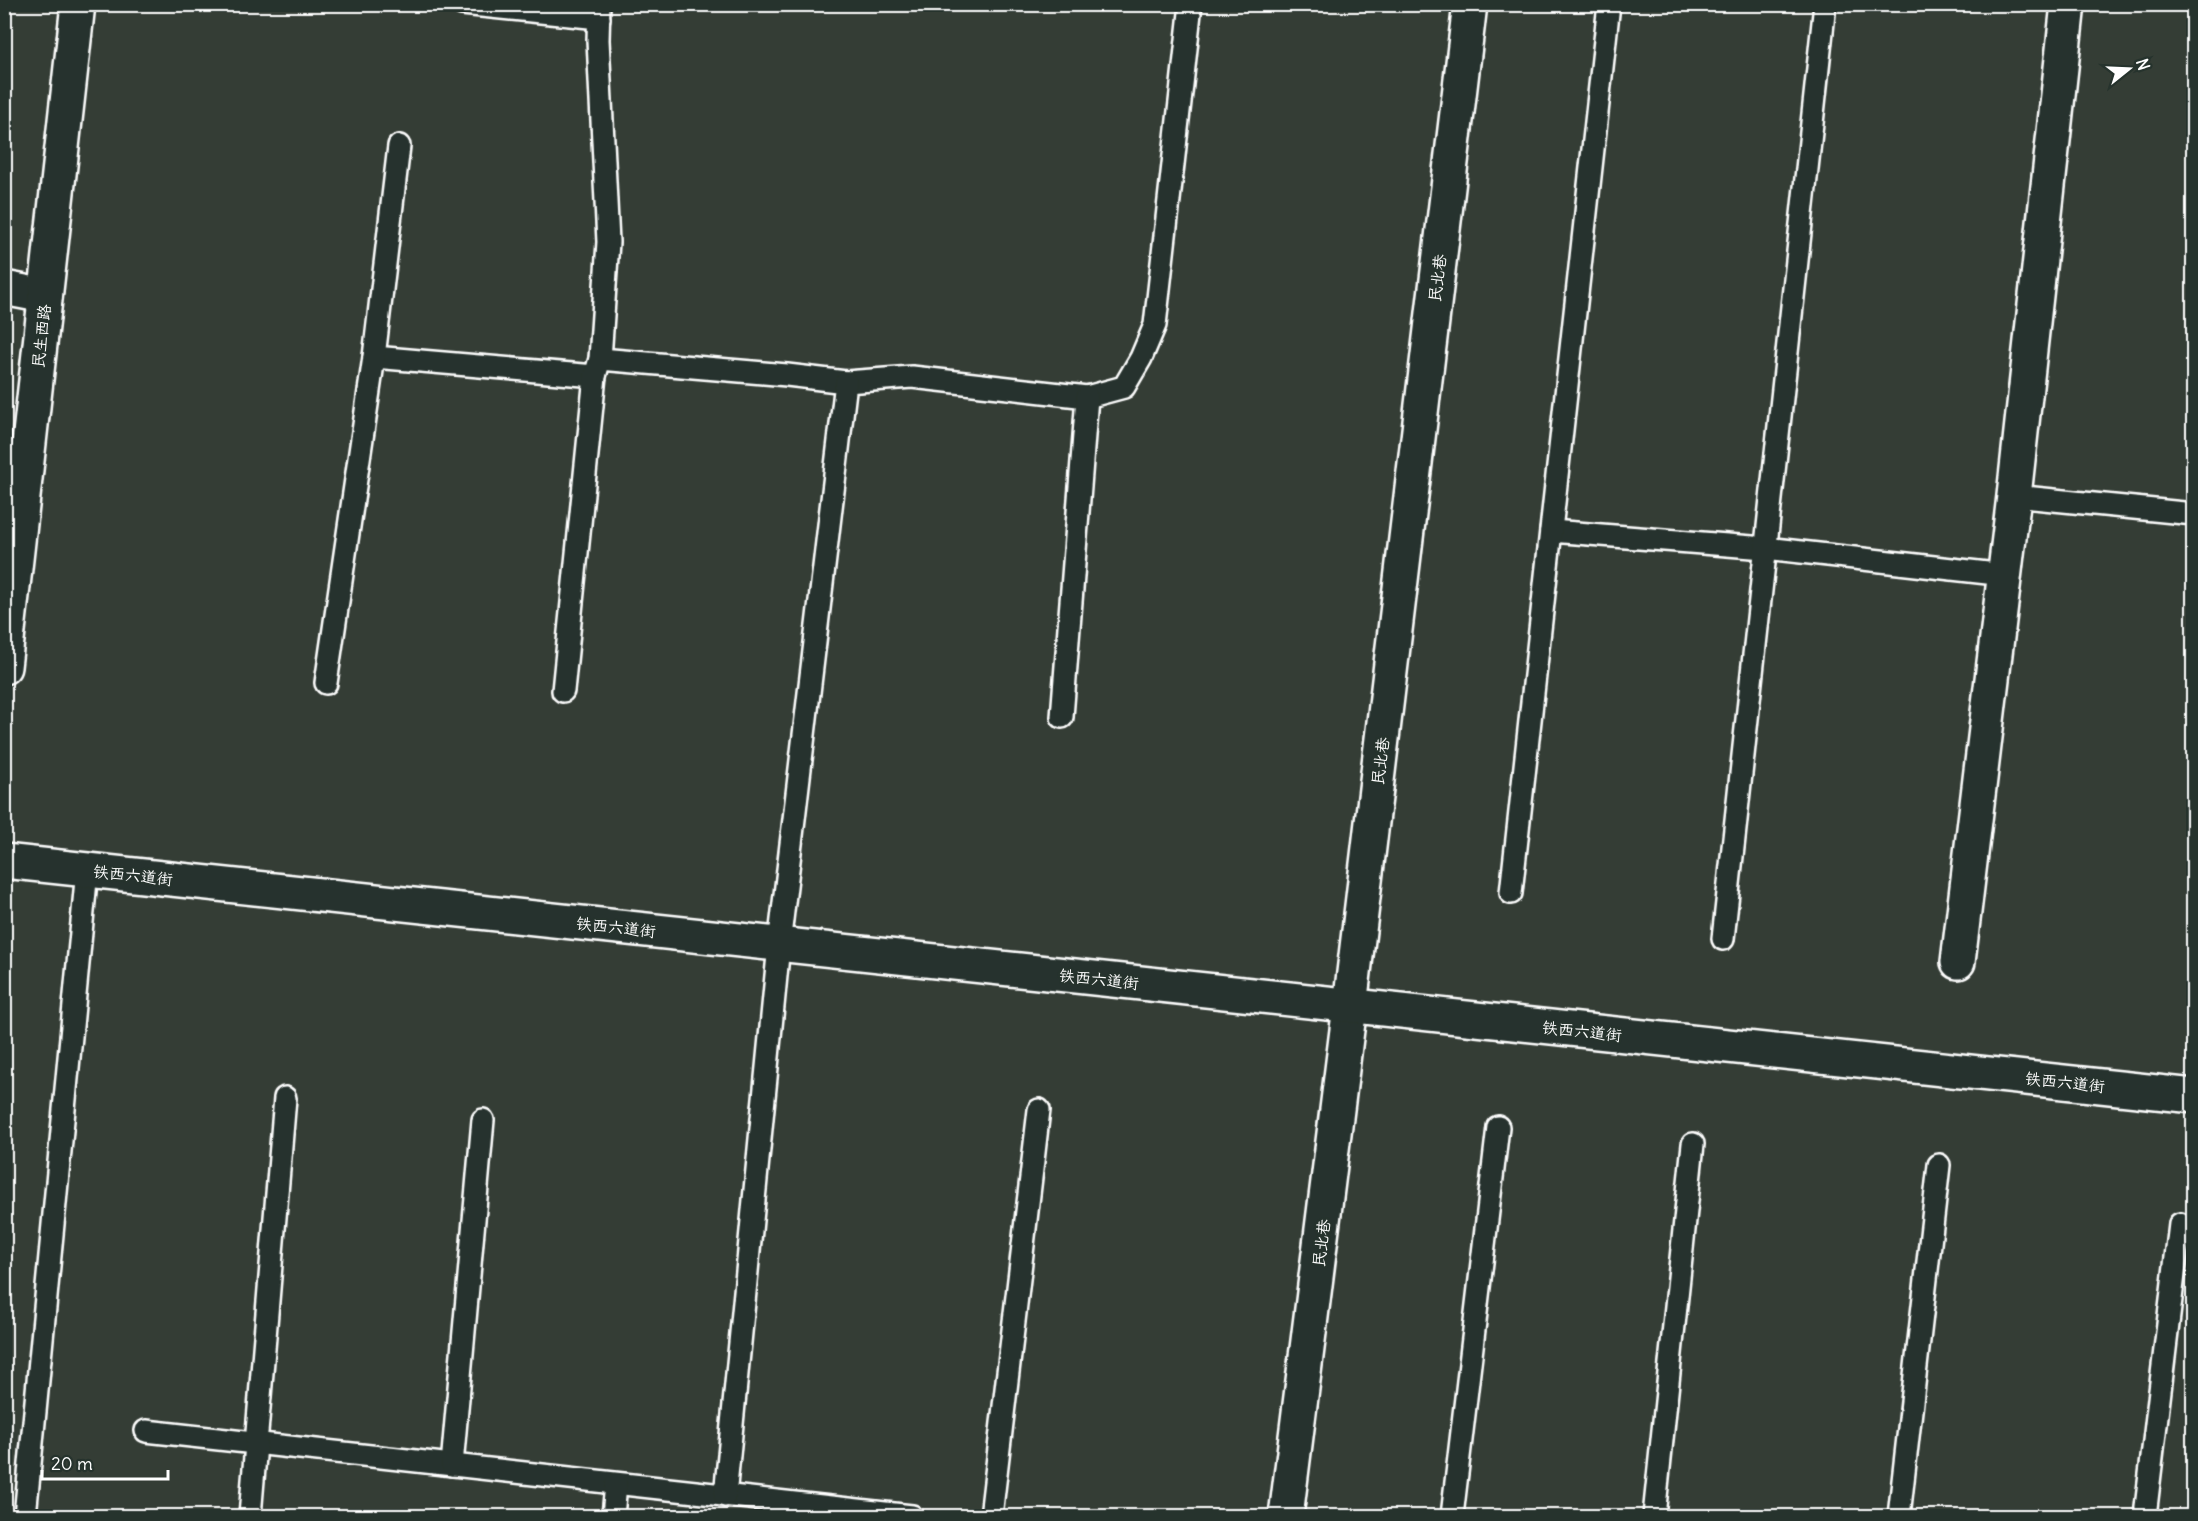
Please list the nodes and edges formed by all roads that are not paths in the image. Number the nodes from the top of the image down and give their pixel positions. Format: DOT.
graph roads {
  1 [pos="78,4"];
  2 [pos="462,4"];
  3 [pos="1191,4"];
  4 [pos="1470,4"];
  5 [pos="1609,4"];
  6 [pos="1825,4"];
  7 [pos="2068,4"];
  8 [pos="599,11"];
  9 [pos="399,146"];
  10 [pos="4,288"];
  11 [pos="45,296"];
  12 [pos="374,357"];
  13 [pos="598,367"];
  14 [pos="846,382"];
  15 [pos="1087,397"];
  16 [pos="2014,496"];
  17 [pos="2193,514"];
  18 [pos="1551,531"];
  19 [pos="1766,548"];
  20 [pos="2005,576"];
  21 [pos="4,667"];
  22 [pos="326,683"];
  23 [pos="563,691"];
  24 [pos="1062,717"];
  25 [pos="4,861"];
  26 [pos="87,870"];
  27 [pos="1511,894"];
  28 [pos="1723,939"];
  29 [pos="779,945"];
  30 [pos="1958,962"];
  31 [pos="1350,1006"];
  32 [pos="2193,1096"];
  33 [pos="285,1098"];
  34 [pos="1040,1110"];
  35 [pos="483,1120"];
  36 [pos="1498,1127"];
  37 [pos="1693,1144"];
  38 [pos="1939,1165"];
  39 [pos="2180,1224"];
  40 [pos="146,1431"];
  41 [pos="256,1443"];
  42 [pos="452,1465"];
  43 [pos="616,1484"];
  44 [pos="725,1496"];
  45 [pos="786,1510"];
  46 [pos="25,1516"];
  47 [pos="250,1516"];
  48 [pos="614,1516"];
  49 [pos="912,1516"];
  50 [pos="991,1516"];
  51 [pos="1286,1516"];
  52 [pos="1452,1516"];
  53 [pos="1654,1516"];
  54 [pos="1899,1516"];
  55 [pos="2145,1516"];
  1 -- 11 [label="main road, 民生西路"];
  2 -- 8 [label="lane"];
  3 -- 15 [label="lane"];
  4 -- 31 [label="main road, 民北巷"];
  5 -- 18 [label="lane"];
  6 -- 19 [label="lane"];
  7 -- 16 [label="main road"];
  8 -- 13 [label="lane"];
  9 -- 12 [label="lane"];
  10 -- 11 [label="main road"];
  11 -- 21 [label="main road, 民生西路"];
  12 -- 13 [label="lane"];
  12 -- 22 [label="lane"];
  13 -- 14 [label="lane"];
  13 -- 23 [label="lane"];
  14 -- 15 [label="lane"];
  14 -- 29 [label="lane"];
  15 -- 24 [label="lane"];
  16 -- 17 [label="lane"];
  16 -- 20 [label="main road"];
  18 -- 19 [label="lane"];
  18 -- 27 [label="lane"];
  19 -- 20 [label="lane"];
  19 -- 28 [label="lane"];
  20 -- 30 [label="main road"];
  25 -- 26 [label="main road, 铁西六道街"];
  26 -- 29 [label="main road, 铁西六道街"];
  26 -- 46 [label="lane"];
  29 -- 31 [label="main road, 铁西六道街"];
  29 -- 44 [label="lane"];
  31 -- 32 [label="main road, 铁西六道街"];
  31 -- 51 [label="main road, 民北巷"];
  33 -- 41 [label="lane"];
  34 -- 50 [label="lane"];
  35 -- 42 [label="lane"];
  36 -- 52 [label="lane"];
  37 -- 53 [label="lane"];
  38 -- 54 [label="lane"];
  39 -- 55 [label="lane"];
  40 -- 41 [label="lane"];
  41 -- 42 [label="lane"];
  41 -- 47 [label="lane"];
  42 -- 43 [label="lane"];
  43 -- 44 [label="lane"];
  43 -- 48 [label="lane"];
  44 -- 45 [label="lane"];
  45 -- 49 [label="lane"];
}
